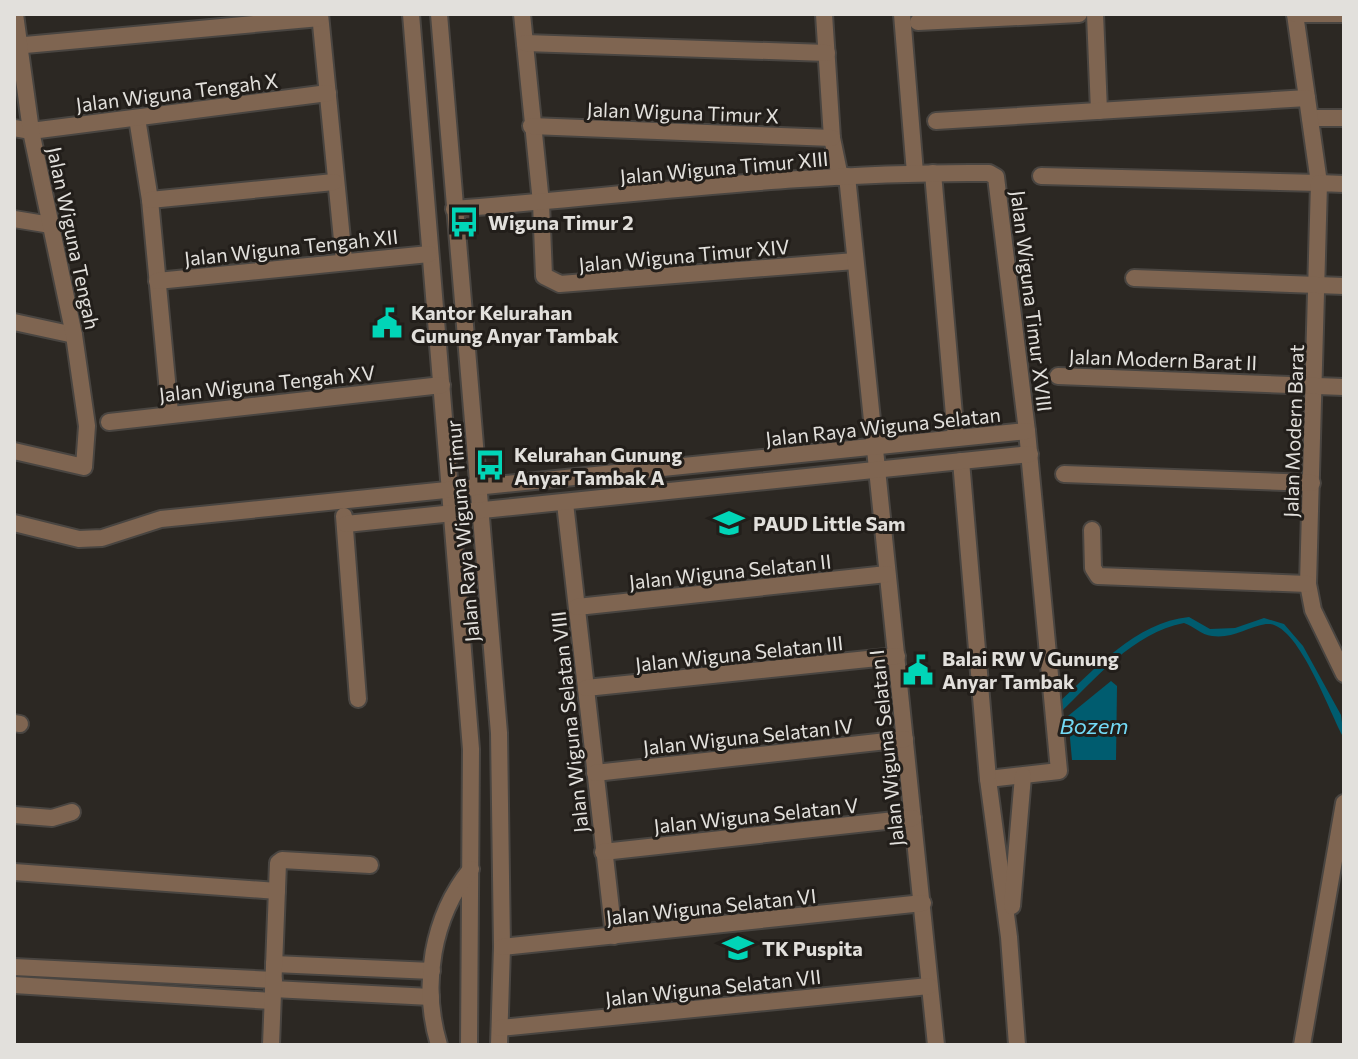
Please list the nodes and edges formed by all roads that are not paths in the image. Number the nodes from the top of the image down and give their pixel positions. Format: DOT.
graph roads {
  1 [pos="15,14"];
  2 [pos="411,14"];
  3 [pos="439,14"];
  4 [pos="522,14"];
  5 [pos="824,14"];
  6 [pos="902,14"];
  7 [pos="1079,14"];
  8 [pos="1095,14"];
  9 [pos="1295,14"];
  10 [pos="1344,14"];
  11 [pos="320,16"];
  12 [pos="918,22"];
  13 [pos="525,43"];
  14 [pos="17,46"];
  15 [pos="827,53"];
  16 [pos="328,93"];
  17 [pos="445,94"];
  18 [pos="418,96"];
  19 [pos="1307,98"];
  20 [pos="1099,111"];
  21 [pos="137,118"];
  22 [pos="1310,118"];
  23 [pos="1344,118"];
  24 [pos="936,121"];
  25 [pos="531,126"];
  26 [pos="14,128"];
  27 [pos="31,131"];
  28 [pos="832,138"];
  29 [pos="915,173"];
  30 [pos="933,173"];
  31 [pos="843,176"];
  32 [pos="1041,176"];
  33 [pos="996,177"];
  34 [pos="334,182"];
  35 [pos="1319,183"];
  36 [pos="1344,184"];
  37 [pos="150,200"];
  38 [pos="541,203"];
  39 [pos="454,209"];
  40 [pos="14,219"];
  41 [pos="51,225"];
  42 [pos="429,254"];
  43 [pos="344,260"];
  44 [pos="855,261"];
  45 [pos="1134,278"];
  46 [pos="157,281"];
  47 [pos="1318,285"];
  48 [pos="1344,286"];
  49 [pos="14,322"];
  50 [pos="74,335"];
  51 [pos="1058,376"];
  52 [pos="1315,384"];
  53 [pos="436,386"];
  54 [pos="1344,387"];
  55 [pos="170,413"];
  56 [pos="109,422"];
  57 [pos="1027,431"];
  58 [pos="956,438"];
  59 [pos="875,447"];
  60 [pos="14,451"];
  61 [pos="1030,454"];
  62 [pos="961,461"];
  63 [pos="878,470"];
  64 [pos="1064,474"];
  65 [pos="1312,483"];
  66 [pos="479,487"];
  67 [pos="449,489"];
  68 [pos="341,503"];
  69 [pos="565,503"];
  70 [pos="481,512"];
  71 [pos="450,515"];
  72 [pos="14,523"];
  73 [pos="346,524"];
  74 [pos="1092,530"];
  75 [pos="887,574"];
  76 [pos="1308,584"];
  77 [pos="577,607"];
  78 [pos="897,656"];
  79 [pos="1344,674"];
  80 [pos="586,688"];
  81 [pos="358,699"];
  82 [pos="905,739"];
  83 [pos="595,773"];
  84 [pos="1023,776"];
  85 [pos="988,779"];
  86 [pos="1344,803"];
  87 [pos="72,812"];
  88 [pos="14,815"];
  89 [pos="913,818"];
  90 [pos="603,852"];
  91 [pos="370,865"];
  92 [pos="471,869"];
  93 [pos="14,872"];
  94 [pos="277,891"];
  95 [pos="923,903"];
  96 [pos="614,936"];
  97 [pos="1009,937"];
  98 [pos="502,947"];
  99 [pos="14,967"];
  100 [pos="432,971"];
  101 [pos="273,983"];
  102 [pos="14,985"];
  103 [pos="929,986"];
  104 [pos="431,997"];
  105 [pos="499,1036"];
  106 [pos="271,1045"];
  107 [pos="439,1045"];
  108 [pos="469,1045"];
  109 [pos="936,1045"];
  110 [pos="1017,1045"];
  111 [pos="1302,1045"];
  1 -- 14 [label="street, Jalan Wiguna Tengah"];
  2 -- 18 [label="street, Jalan Raya Wiguna Timur"];
  3 -- 17 [label="street, Jalan Raya Wiguna Timur"];
  4 -- 13 [label="street"];
  5 -- 15 [label="street, Jalan Wiguna Selatan I"];
  6 -- 29 [label="street"];
  7 -- 12 [label="street"];
  8 -- 20 [label="street"];
  9 -- 10 [label="street"];
  9 -- 19 [label="street, Jalan Modern Barat"];
  11 -- 14 [label="street"];
  11 -- 16 [label="street"];
  13 -- 15 [label="street"];
  13 -- 25 [label="street"];
  14 -- 27 [label="street, Jalan Wiguna Tengah"];
  15 -- 28 [label="street, Jalan Wiguna Selatan I"];
  16 -- 21 [label="street, Jalan Wiguna Tengah X"];
  16 -- 34 [label="street"];
  17 -- 18 [label="street"];
  17 -- 39 [label="street, Jalan Raya Wiguna Timur"];
  18 -- 42 [label="street, Jalan Raya Wiguna Timur"];
  19 -- 20 [label="street"];
  19 -- 22 [label="street, Jalan Modern Barat"];
  20 -- 24 [label="street"];
  21 -- 27 [label="street, Jalan Wiguna Tengah X"];
  21 -- 37 [label="street"];
  22 -- 23 [label="street"];
  22 -- 35 [label="street, Jalan Modern Barat"];
  25 -- 28 [label="street, Jalan Wiguna Timur X"];
  25 -- 38 [label="street"];
  26 -- 27 [label="street, Jalan Wiguna Tengah X"];
  27 -- 41 [label="street, Jalan Wiguna Tengah"];
  28 -- 31 [label="street, Jalan Wiguna Selatan I"];
  29 -- 30 [label="street, Jalan Wiguna Timur XIII"];
  29 -- 31 [label="street, Jalan Wiguna Timur XIII"];
  30 -- 33 [label="street, Jalan Wiguna Timur XIII"];
  30 -- 58 [label="street"];
  31 -- 38 [label="street, Jalan Wiguna Timur XIII"];
  31 -- 44 [label="street, Jalan Wiguna Selatan I"];
  32 -- 35 [label="street"];
  33 -- 57 [label="street, Jalan Wiguna Timur XVIII"];
  34 -- 37 [label="street"];
  34 -- 43 [label="street"];
  35 -- 36 [label="street"];
  35 -- 47 [label="street, Jalan Modern Barat"];
  37 -- 46 [label="street"];
  38 -- 39 [label="street, Jalan Wiguna Timur XIII"];
  38 -- 44 [label="street, Jalan Wiguna Timur XIV"];
  39 -- 66 [label="street, Jalan Raya Wiguna Timur"];
  40 -- 41 [label="street"];
  41 -- 50 [label="street, Jalan Wiguna Tengah"];
  42 -- 43 [label="street, Jalan Wiguna Tengah XII"];
  42 -- 53 [label="street, Jalan Raya Wiguna Timur"];
  43 -- 46 [label="street, Jalan Wiguna Tengah XII"];
  44 -- 59 [label="street, Jalan Wiguna Selatan I"];
  45 -- 47 [label="street"];
  46 -- 55 [label="street"];
  47 -- 48 [label="street"];
  47 -- 52 [label="street, Jalan Modern Barat"];
  49 -- 50 [label="street"];
  50 -- 60 [label="street, Jalan Wiguna Tengah"];
  51 -- 52 [label="street, Jalan Modern Barat II"];
  52 -- 54 [label="street, Jalan Modern Barat II"];
  52 -- 65 [label="street, Jalan Modern Barat"];
  53 -- 55 [label="street, Jalan Wiguna Tengah XV"];
  53 -- 67 [label="street, Jalan Raya Wiguna Timur"];
  55 -- 56 [label="street, Jalan Wiguna Tengah XV"];
  57 -- 58 [label="street, Jalan Raya Wiguna Selatan"];
  57 -- 61 [label="street, Jalan Raya Wiguna Selatan"];
  58 -- 59 [label="street, Jalan Raya Wiguna Selatan"];
  59 -- 63 [label="street, Jalan Wiguna Selatan I"];
  59 -- 66 [label="street, Jalan Raya Wiguna Selatan"];
  61 -- 62 [label="street"];
  61 -- 84 [label="street, Jalan Raya Wiguna Selatan"];
  62 -- 63 [label="street"];
  62 -- 85 [label="street"];
  63 -- 69 [label="street"];
  63 -- 75 [label="street, Jalan Wiguna Selatan I"];
  64 -- 65 [label="street"];
  65 -- 76 [label="street, Jalan Modern Barat"];
  66 -- 67 [label="street, Jalan Raya Wiguna Selatan"];
  66 -- 70 [label="street, Jalan Raya Wiguna Timur"];
  67 -- 68 [label="street, Jalan Raya Wiguna Selatan"];
  67 -- 71 [label="street, Jalan Raya Wiguna Timur"];
  68 -- 72 [label="street, Jalan Raya Wiguna Selatan"];
  68 -- 73 [label="street"];
  69 -- 70 [label="street"];
  69 -- 77 [label="street, Jalan Wiguna Selatan VIII"];
  70 -- 71 [label="street"];
  70 -- 98 [label="street, Jalan Raya Wiguna Timur"];
  71 -- 73 [label="street"];
  71 -- 92 [label="street, Jalan Raya Wiguna Timur"];
  73 -- 81 [label="street"];
  74 -- 76 [label="street"];
  75 -- 77 [label="street, Jalan Wiguna Selatan II"];
  75 -- 78 [label="street, Jalan Wiguna Selatan I"];
  76 -- 79 [label="street, Jalan Modern Barat"];
  77 -- 80 [label="street, Jalan Wiguna Selatan VIII"];
  78 -- 80 [label="street, Jalan Wiguna Selatan III"];
  78 -- 82 [label="street, Jalan Wiguna Selatan I"];
  80 -- 83 [label="street, Jalan Wiguna Selatan VIII"];
  82 -- 83 [label="street, Jalan Wiguna Selatan IV"];
  82 -- 89 [label="street, Jalan Wiguna Selatan I"];
  83 -- 90 [label="street, Jalan Wiguna Selatan VIII"];
  84 -- 85 [label="street"];
  84 -- 97 [label="street"];
  85 -- 97 [label="street"];
  86 -- 111 [label="street"];
  87 -- 88 [label="street"];
  89 -- 90 [label="street, Jalan Wiguna Selatan V"];
  89 -- 95 [label="street, Jalan Wiguna Selatan I"];
  90 -- 96 [label="street, Jalan Wiguna Selatan VIII"];
  91 -- 94 [label="street"];
  92 -- 100 [label="street"];
  92 -- 108 [label="street, Jalan Raya Wiguna Timur"];
  93 -- 94 [label="street"];
  94 -- 101 [label="street"];
  95 -- 96 [label="street, Jalan Wiguna Selatan VI"];
  95 -- 103 [label="street, Jalan Wiguna Selatan I"];
  96 -- 98 [label="street, Jalan Wiguna Selatan VI"];
  97 -- 110 [label="street"];
  98 -- 105 [label="street, Jalan Raya Wiguna Timur"];
  99 -- 101 [label="street"];
  100 -- 101 [label="street"];
  100 -- 104 [label="street"];
  101 -- 102 [label="street"];
  101 -- 104 [label="street"];
  101 -- 106 [label="street"];
  103 -- 105 [label="street, Jalan Wiguna Selatan VII"];
  103 -- 109 [label="street, Jalan Wiguna Selatan I"];
  104 -- 107 [label="street"];
}
